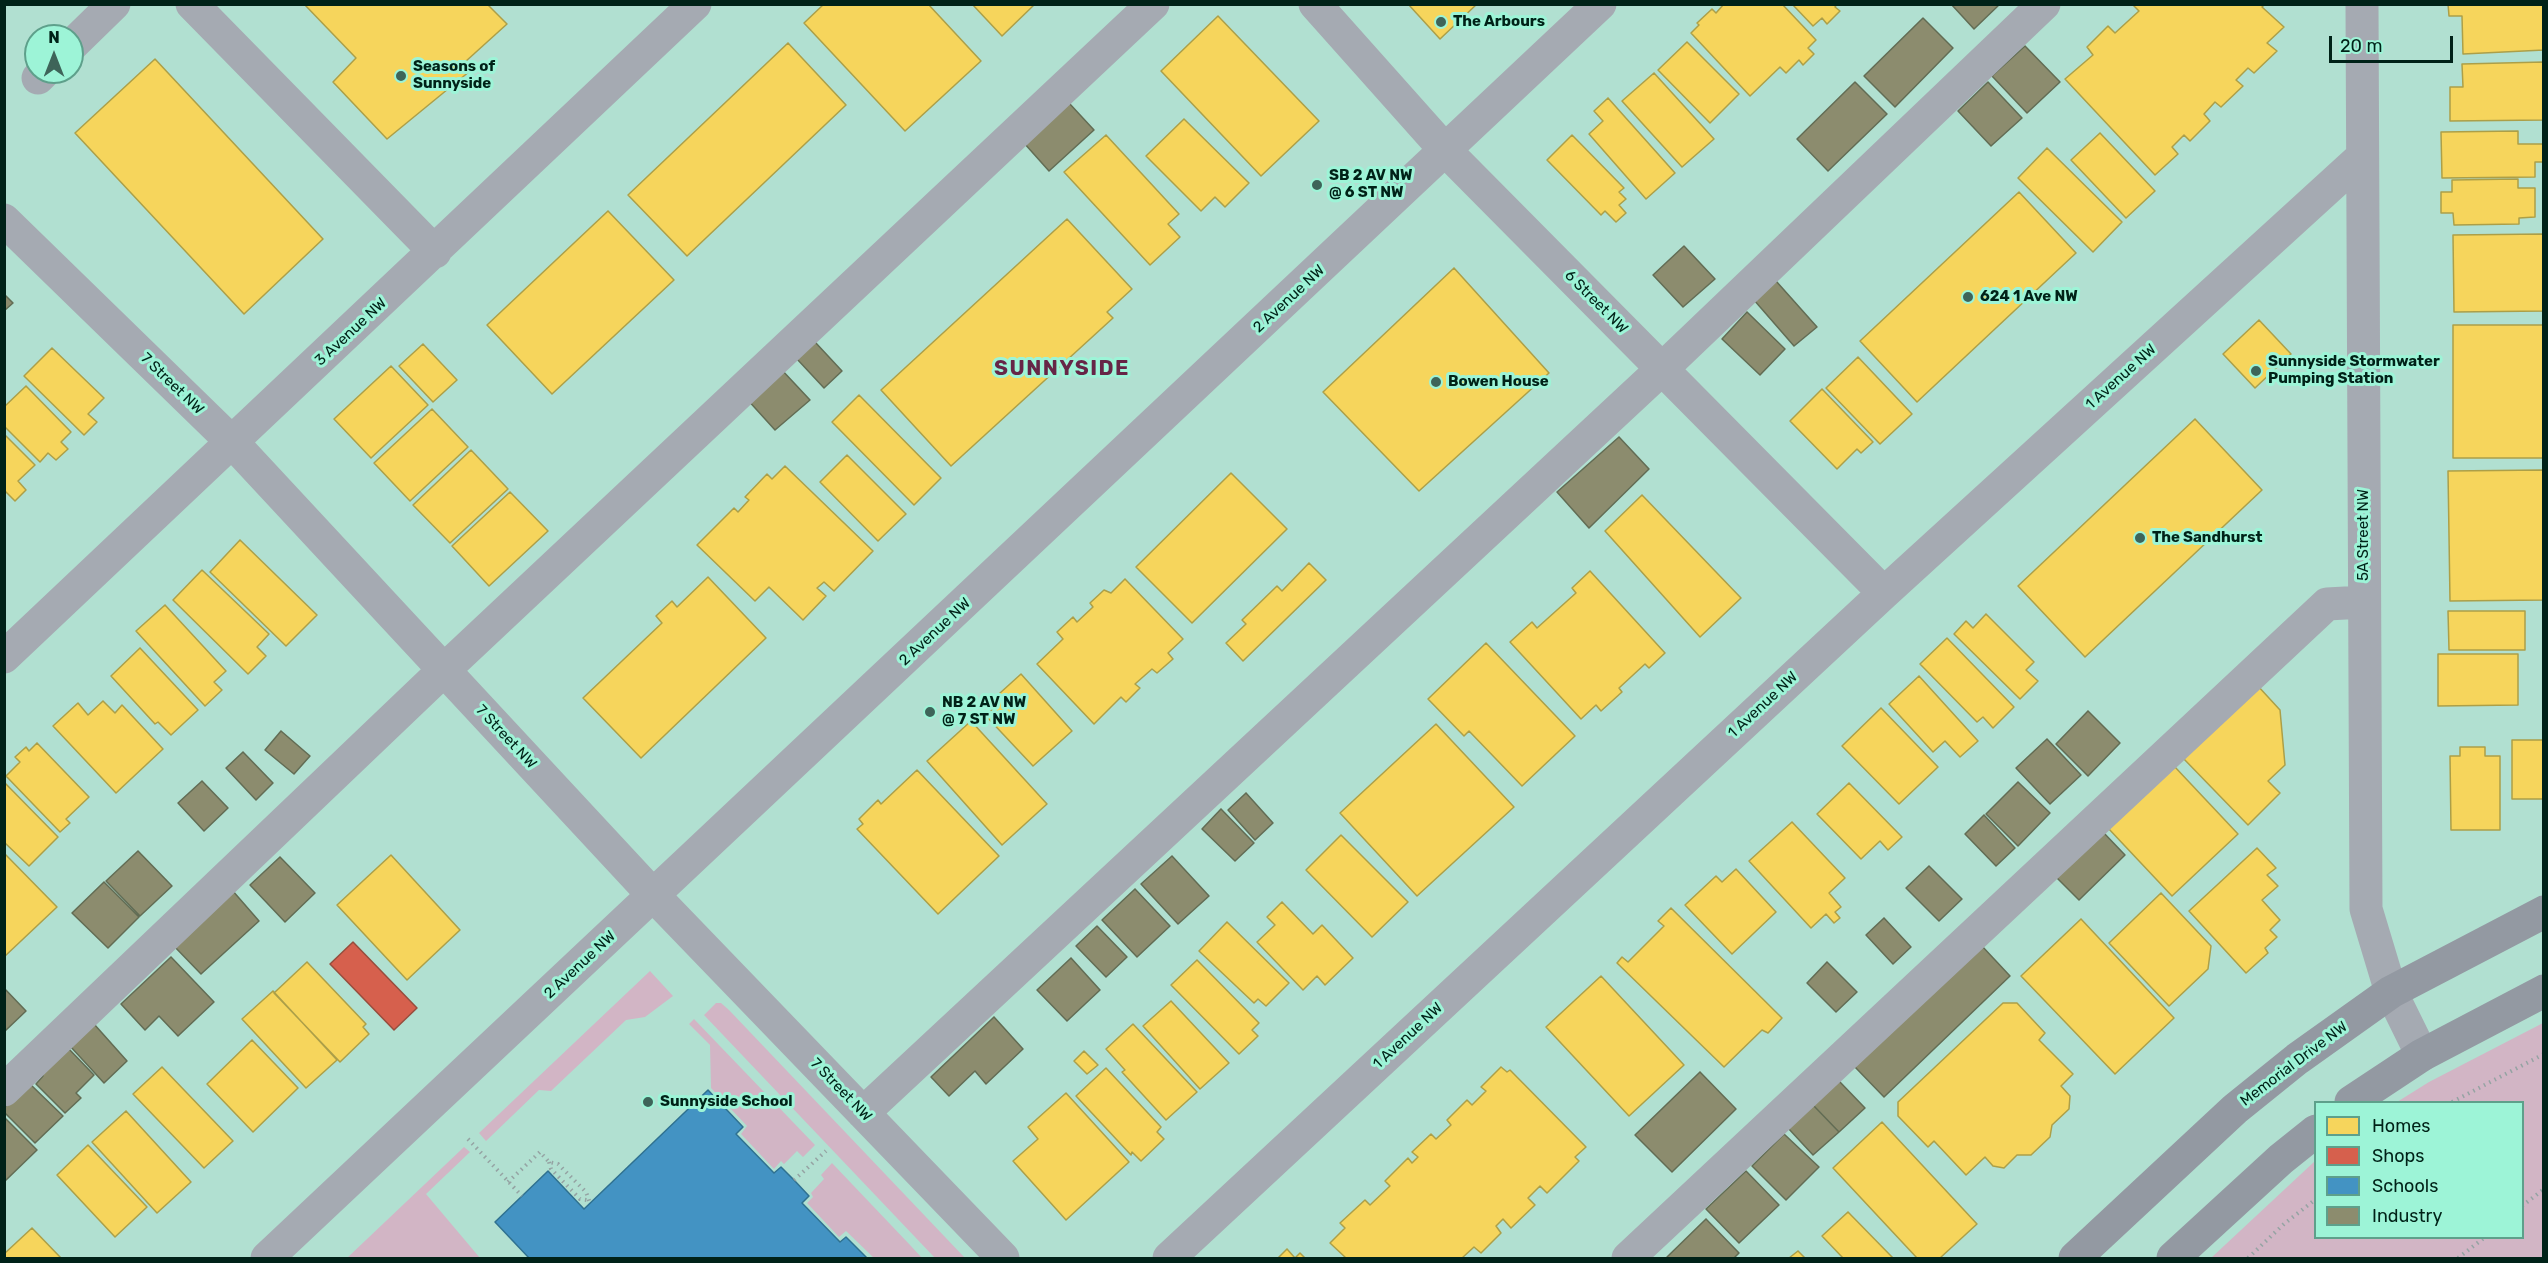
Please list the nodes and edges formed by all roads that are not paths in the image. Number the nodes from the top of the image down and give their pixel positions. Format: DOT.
graph roads {
  1 [pos="114,4"];
  2 [pos="192,4"];
  3 [pos="695,4"];
  4 [pos="1153,4"];
  5 [pos="1315,4"];
  6 [pos="1600,4"];
  7 [pos="2044,4"];
  8 [pos="2362,4"];
  9 [pos="84,33"];
  10 [pos="1446,151"];
  11 [pos="2362,157"];
  12 [pos="6,224"];
  13 [pos="435,252"];
  14 [pos="1662,369"];
  15 [pos="233,443"];
  16 [pos="1884,593"];
  17 [pos="2364,602"];
  18 [pos="4,657"];
  19 [pos="444,670"];
  20 [pos="654,896"];
  21 [pos="2544,912"];
  22 [pos="2544,991"];
  23 [pos="2391,992"];
  24 [pos="2422,1055"];
  25 [pos="4,1090"];
  26 [pos="2353,1101"];
  27 [pos="864,1113"];
  28 [pos="2314,1133"];
  29 [pos="267,1258"];
  30 [pos="1003,1258"];
  31 [pos="1169,1258"];
  32 [pos="1628,1258"];
  33 [pos="2075,1258"];
  34 [pos="2173,1258"];
  1 -- 9 [label="street"];
  2 -- 13 [label="street"];
  3 -- 13 [label="street, 3 Avenue NW"];
  4 -- 19 [label="street"];
  5 -- 10 [label="street, 6 Street NW"];
  6 -- 10 [label="street, 2 Avenue NW"];
  7 -- 14 [label="street"];
  8 -- 11 [label="street, 5A Street NW"];
  10 -- 14 [label="street, 6 Street NW"];
  10 -- 20 [label="street, 2 Avenue NW"];
  11 -- 16 [label="street, 1 Avenue NW"];
  11 -- 17 [label="street, 5A Street NW"];
  12 -- 15 [label="street, 7 Street NW"];
  13 -- 15 [label="street, 3 Avenue NW"];
  14 -- 16 [label="street, 6 Street NW"];
  14 -- 27 [label="street"];
  15 -- 18 [label="street, 3 Avenue NW"];
  15 -- 19 [label="street, 7 Street NW"];
  16 -- 31 [label="street, 1 Avenue NW"];
  17 -- 23 [label="street, 5A Street NW"];
  17 -- 32 [label="street"];
  19 -- 20 [label="street, 7 Street NW"];
  19 -- 25 [label="street"];
  20 -- 27 [label="street, 7 Street NW"];
  20 -- 29 [label="street, 2 Avenue NW"];
  21 -- 23 [label="main road, Memorial Drive NW"];
  22 -- 24 [label="main road"];
  23 -- 24 [label="street, 5A Street NW"];
  23 -- 33 [label="main road, Memorial Drive NW"];
  24 -- 26 [label="main road"];
  27 -- 30 [label="street, 7 Street NW"];
  28 -- 34 [label="main road"];
}
